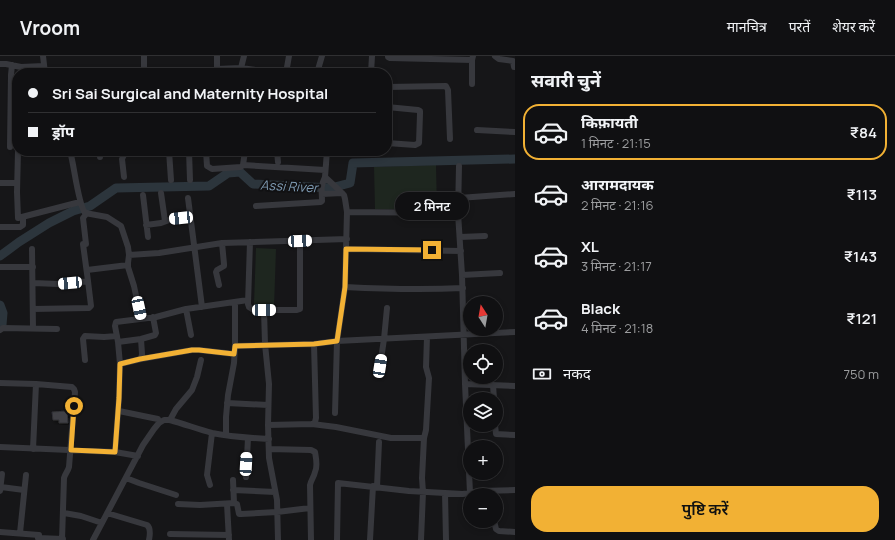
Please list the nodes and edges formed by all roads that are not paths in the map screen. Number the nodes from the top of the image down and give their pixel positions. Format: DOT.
graph roads {
  1 [pos="43,56"];
  2 [pos="144,56"];
  3 [pos="217,56"];
  4 [pos="244,56"];
  5 [pos="290,56"];
  6 [pos="322,56"];
  7 [pos="372,56"];
  8 [pos="388,56"];
  9 [pos="495,56"];
  10 [pos="473,58"];
  11 [pos="0,64"];
  12 [pos="12,65"];
  13 [pos="44,66"];
  14 [pos="515,67"];
  15 [pos="144,68"];
  16 [pos="217,68"];
  17 [pos="241,68"];
  18 [pos="287,68"];
  19 [pos="318,68"];
  20 [pos="371,68"];
  21 [pos="472,84"];
  22 [pos="392,87"];
  23 [pos="392,107"];
  24 [pos="477,130"];
  25 [pos="515,132"];
  26 [pos="450,139"];
  27 [pos="392,143"];
  28 [pos="10,147"];
  29 [pos="18,156"];
  30 [pos="71,156"];
  31 [pos="124,156"];
  32 [pos="169,156"];
  33 [pos="189,156"];
  34 [pos="206,156"];
  35 [pos="244,156"];
  36 [pos="277,156"];
  37 [pos="326,156"];
  38 [pos="278,162"];
  39 [pos="243,166"];
  40 [pos="459,166"];
  41 [pos="325,170"];
  42 [pos="124,177"];
  43 [pos="327,179"];
  44 [pos="171,180"];
  45 [pos="190,180"];
  46 [pos="0,183"];
  47 [pos="17,183"];
  48 [pos="340,191"];
  49 [pos="160,193"];
  50 [pos="321,193"];
  51 [pos="515,194"];
  52 [pos="144,195"];
  53 [pos="188,198"];
  54 [pos="459,198"];
  55 [pos="81,203"];
  56 [pos="256,206"];
  57 [pos="85,212"];
  58 [pos="347,212"];
  59 [pos="458,213"];
  60 [pos="23,217"];
  61 [pos="190,217"];
  62 [pos="165,221"];
  63 [pos="146,224"];
  64 [pos="0,227"];
  65 [pos="485,236"];
  66 [pos="148,237"];
  67 [pos="460,237"];
  68 [pos="347,239"];
  69 [pos="300,241"];
  70 [pos="250,242"];
  71 [pos="222,243"];
  72 [pos="195,246"];
  73 [pos="32,249"];
  74 [pos="346,249"];
  75 [pos="461,251"];
  76 [pos="129,255"];
  77 [pos="128,265"];
  78 [pos="0,267"];
  79 [pos="33,267"];
  80 [pos="87,270"];
  81 [pos="500,273"];
  82 [pos="462,275"];
  83 [pos="88,280"];
  84 [pos="33,283"];
  85 [pos="219,285"];
  86 [pos="345,287"];
  87 [pos="462,288"];
  88 [pos="248,300"];
  89 [pos="235,302"];
  90 [pos="202,307"];
  91 [pos="387,308"];
  92 [pos="33,309"];
  93 [pos="186,309"];
  94 [pos="264,310"];
  95 [pos="153,317"];
  96 [pos="141,319"];
  97 [pos="33,328"];
  98 [pos="57,329"];
  99 [pos="0,330"];
  100 [pos="515,332"];
  101 [pos="503,333"];
  102 [pos="191,335"];
  103 [pos="463,335"];
  104 [pos="427,337"];
  105 [pos="118,339"];
  106 [pos="141,339"];
  107 [pos="384,339"];
  108 [pos="337,341"];
  109 [pos="265,344"];
  110 [pos="314,344"];
  111 [pos="235,346"];
  112 [pos="234,354"];
  113 [pos="140,359"];
  114 [pos="85,360"];
  115 [pos="200,360"];
  116 [pos="120,364"];
  117 [pos="380,366"];
  118 [pos="0,383"];
  119 [pos="36,384"];
  120 [pos="465,384"];
  121 [pos="493,385"];
  122 [pos="515,386"];
  123 [pos="494,392"];
  124 [pos="227,403"];
  125 [pos="268,405"];
  126 [pos="118,411"];
  127 [pos="335,413"];
  128 [pos="170,420"];
  129 [pos="159,423"];
  130 [pos="312,424"];
  131 [pos="268,425"];
  132 [pos="496,432"];
  133 [pos="212,433"];
  134 [pos="226,435"];
  135 [pos="515,435"];
  136 [pos="248,438"];
  137 [pos="424,438"];
  138 [pos="269,439"];
  139 [pos="379,442"];
  140 [pos="0,447"];
  141 [pos="33,448"];
  142 [pos="269,449"];
  143 [pos="71,450"];
  144 [pos="115,452"];
  145 [pos="138,456"];
  146 [pos="2,474"];
  147 [pos="26,475"];
  148 [pos="246,477"];
  149 [pos="126,478"];
  150 [pos="233,480"];
  151 [pos="210,485"];
  152 [pos="375,487"];
  153 [pos="470,488"];
  154 [pos="0,489"];
  155 [pos="24,490"];
  156 [pos="233,490"];
  157 [pos="515,490"];
  158 [pos="275,492"];
  159 [pos="423,492"];
  160 [pos="503,492"];
  161 [pos="445,493"];
  162 [pos="176,494"];
  163 [pos="463,494"];
  164 [pos="178,504"];
  165 [pos="227,504"];
  166 [pos="234,504"];
  167 [pos="310,508"];
  168 [pos="277,512"];
  169 [pos="64,513"];
  170 [pos="107,513"];
  171 [pos="102,523"];
  172 [pos="496,528"];
  173 [pos="0,532"];
  174 [pos="515,532"];
  175 [pos="20,533"];
  176 [pos="170,534"];
  177 [pos="229,538"];
  178 [pos="62,539"];
  179 [pos="93,540"];
  180 [pos="149,540"];
  181 [pos="278,540"];
  182 [pos="311,540"];
  183 [pos="337,540"];
  184 [pos="370,540"];
  185 [pos="421,540"];
  186 [pos="446,540"];
  1 -- 13 [label="street"];
  2 -- 15 [label="street"];
  3 -- 16 [label="street"];
  4 -- 17 [label="street"];
  5 -- 18 [label="street"];
  6 -- 19 [label="street"];
  7 -- 20 [label="street"];
  8 -- 10 [label="street"];
  9 -- 14 [label="street"];
  10 -- 21 [label="street"];
  11 -- 12 [label="street"];
  12 -- 13 [label="street"];
  12 -- 28 [label="street"];
  22 -- 26 [label="street"];
  23 -- 27 [label="street"];
  24 -- 25 [label="street"];
  29 -- 47 [label="street"];
  30 -- 55 [label="street"];
  31 -- 42 [label="street"];
  32 -- 44 [label="street"];
  33 -- 45 [label="street"];
  34 -- 39 [label="street"];
  35 -- 39 [label="street"];
  36 -- 38 [label="street"];
  37 -- 41 [label="street"];
  39 -- 41 [label="street"];
  40 -- 54 [label="street"];
  41 -- 43 [label="street"];
  43 -- 48 [label="street"];
  43 -- 50 [label="street"];
  46 -- 47 [label="street"];
  47 -- 60 [label="street"];
  48 -- 50 [label="street"];
  48 -- 58 [label="street"];
  49 -- 62 [label="street"];
  50 -- 56 [label="street"];
  51 -- 54 [label="street"];
  52 -- 63 [label="street"];
  53 -- 61 [label="street"];
  54 -- 59 [label="street"];
  55 -- 57 [label="street"];
  55 -- 60 [label="street"];
  57 -- 76 [label="street"];
  57 -- 80 [label="street"];
  58 -- 59 [label="street"];
  58 -- 68 [label="street"];
  59 -- 67 [label="street"];
  60 -- 64 [label="street"];
  61 -- 62 [label="street"];
  61 -- 72 [label="street"];
  62 -- 63 [label="street"];
  63 -- 66 [label="street"];
  65 -- 67 [label="street"];
  67 -- 75 [label="street"];
  68 -- 69 [label="street"];
  68 -- 74 [label="street"];
  69 -- 70 [label="street"];
  69 -- 94 [label="street"];
  70 -- 71 [label="street"];
  70 -- 88 [label="street"];
  71 -- 72 [label="street"];
  71 -- 85 [label="street"];
  72 -- 76 [label="street"];
  72 -- 90 [label="street"];
  73 -- 79 [label="street"];
  74 -- 75 [label="street"];
  74 -- 86 [label="street"];
  75 -- 82 [label="street"];
  76 -- 77 [label="street"];
  77 -- 80 [label="street"];
  77 -- 96 [label="street"];
  78 -- 79 [label="street"];
  79 -- 84 [label="street"];
  80 -- 83 [label="street"];
  81 -- 82 [label="street"];
  82 -- 87 [label="street"];
  83 -- 84 [label="street"];
  83 -- 92 [label="street"];
  84 -- 92 [label="street"];
  86 -- 87 [label="street"];
  86 -- 108 [label="street"];
  87 -- 103 [label="street"];
  88 -- 89 [label="street"];
  88 -- 94 [label="street"];
  89 -- 90 [label="street"];
  89 -- 111 [label="street"];
  90 -- 93 [label="street"];
  91 -- 107 [label="street"];
  92 -- 97 [label="street"];
  93 -- 95 [label="street"];
  93 -- 102 [label="street"];
  94 -- 109 [label="street"];
  95 -- 96 [label="street"];
  95 -- 106 [label="street"];
  96 -- 105 [label="street"];
  97 -- 98 [label="street"];
  97 -- 99 [label="street"];
  100 -- 101 [label="street"];
  103 -- 104 [label="street"];
  104 -- 107 [label="street"];
  104 -- 137 [label="street"];
  105 -- 106 [label="street"];
  105 -- 114 [label="street"];
  105 -- 116 [label="street"];
  106 -- 113 [label="street"];
  107 -- 108 [label="street"];
  107 -- 117 [label="street"];
  108 -- 110 [label="street"];
  108 -- 127 [label="street"];
  109 -- 110 [label="street"];
  109 -- 111 [label="street"];
  109 -- 125 [label="street"];
  110 -- 130 [label="street"];
  111 -- 112 [label="street"];
  112 -- 113 [label="street"];
  112 -- 124 [label="street"];
  113 -- 116 [label="street"];
  115 -- 128 [label="street"];
  116 -- 126 [label="street"];
  118 -- 119 [label="street"];
  119 -- 141 [label="street"];
  119 -- 143 [label="street"];
  120 -- 121 [label="street"];
  120 -- 153 [label="street"];
  121 -- 122 [label="street"];
  121 -- 123 [label="street"];
  124 -- 125 [label="street"];
  124 -- 134 [label="street"];
  125 -- 131 [label="street"];
  126 -- 129 [label="street"];
  126 -- 144 [label="street"];
  128 -- 129 [label="street"];
  128 -- 133 [label="street"];
  129 -- 145 [label="street"];
  130 -- 131 [label="street"];
  130 -- 137 [label="street"];
  131 -- 138 [label="street"];
  132 -- 135 [label="street"];
  133 -- 134 [label="street"];
  133 -- 151 [label="street"];
  134 -- 136 [label="street"];
  136 -- 138 [label="street"];
  136 -- 148 [label="street"];
  137 -- 159 [label="street"];
  138 -- 142 [label="street"];
  139 -- 152 [label="street"];
  140 -- 141 [label="street"];
  141 -- 143 [label="street"];
  142 -- 158 [label="street"];
  142 -- 167 [label="street"];
  143 -- 144 [label="street"];
  143 -- 169 [label="street"];
  144 -- 145 [label="street"];
  145 -- 149 [label="street"];
  146 -- 154 [label="street"];
  147 -- 155 [label="street"];
  149 -- 162 [label="street"];
  149 -- 170 [label="street"];
  150 -- 156 [label="street"];
  152 -- 159 [label="street"];
  152 -- 183 [label="street"];
  152 -- 184 [label="street"];
  154 -- 155 [label="street"];
  155 -- 175 [label="street"];
  156 -- 158 [label="street"];
  156 -- 166 [label="street"];
  157 -- 160 [label="street"];
  158 -- 168 [label="street"];
  159 -- 161 [label="street"];
  159 -- 185 [label="street"];
  161 -- 163 [label="street"];
  161 -- 186 [label="street"];
  164 -- 165 [label="street"];
  165 -- 166 [label="street"];
  165 -- 177 [label="street"];
  166 -- 168 [label="street"];
  167 -- 168 [label="street"];
  167 -- 182 [label="street"];
  168 -- 181 [label="street"];
  169 -- 171 [label="street"];
  169 -- 178 [label="street"];
  170 -- 171 [label="street"];
  170 -- 180 [label="street"];
  171 -- 179 [label="street"];
  172 -- 174 [label="street"];
  173 -- 175 [label="street"];
  175 -- 178 [label="street"];
  176 -- 177 [label="street"];
}
